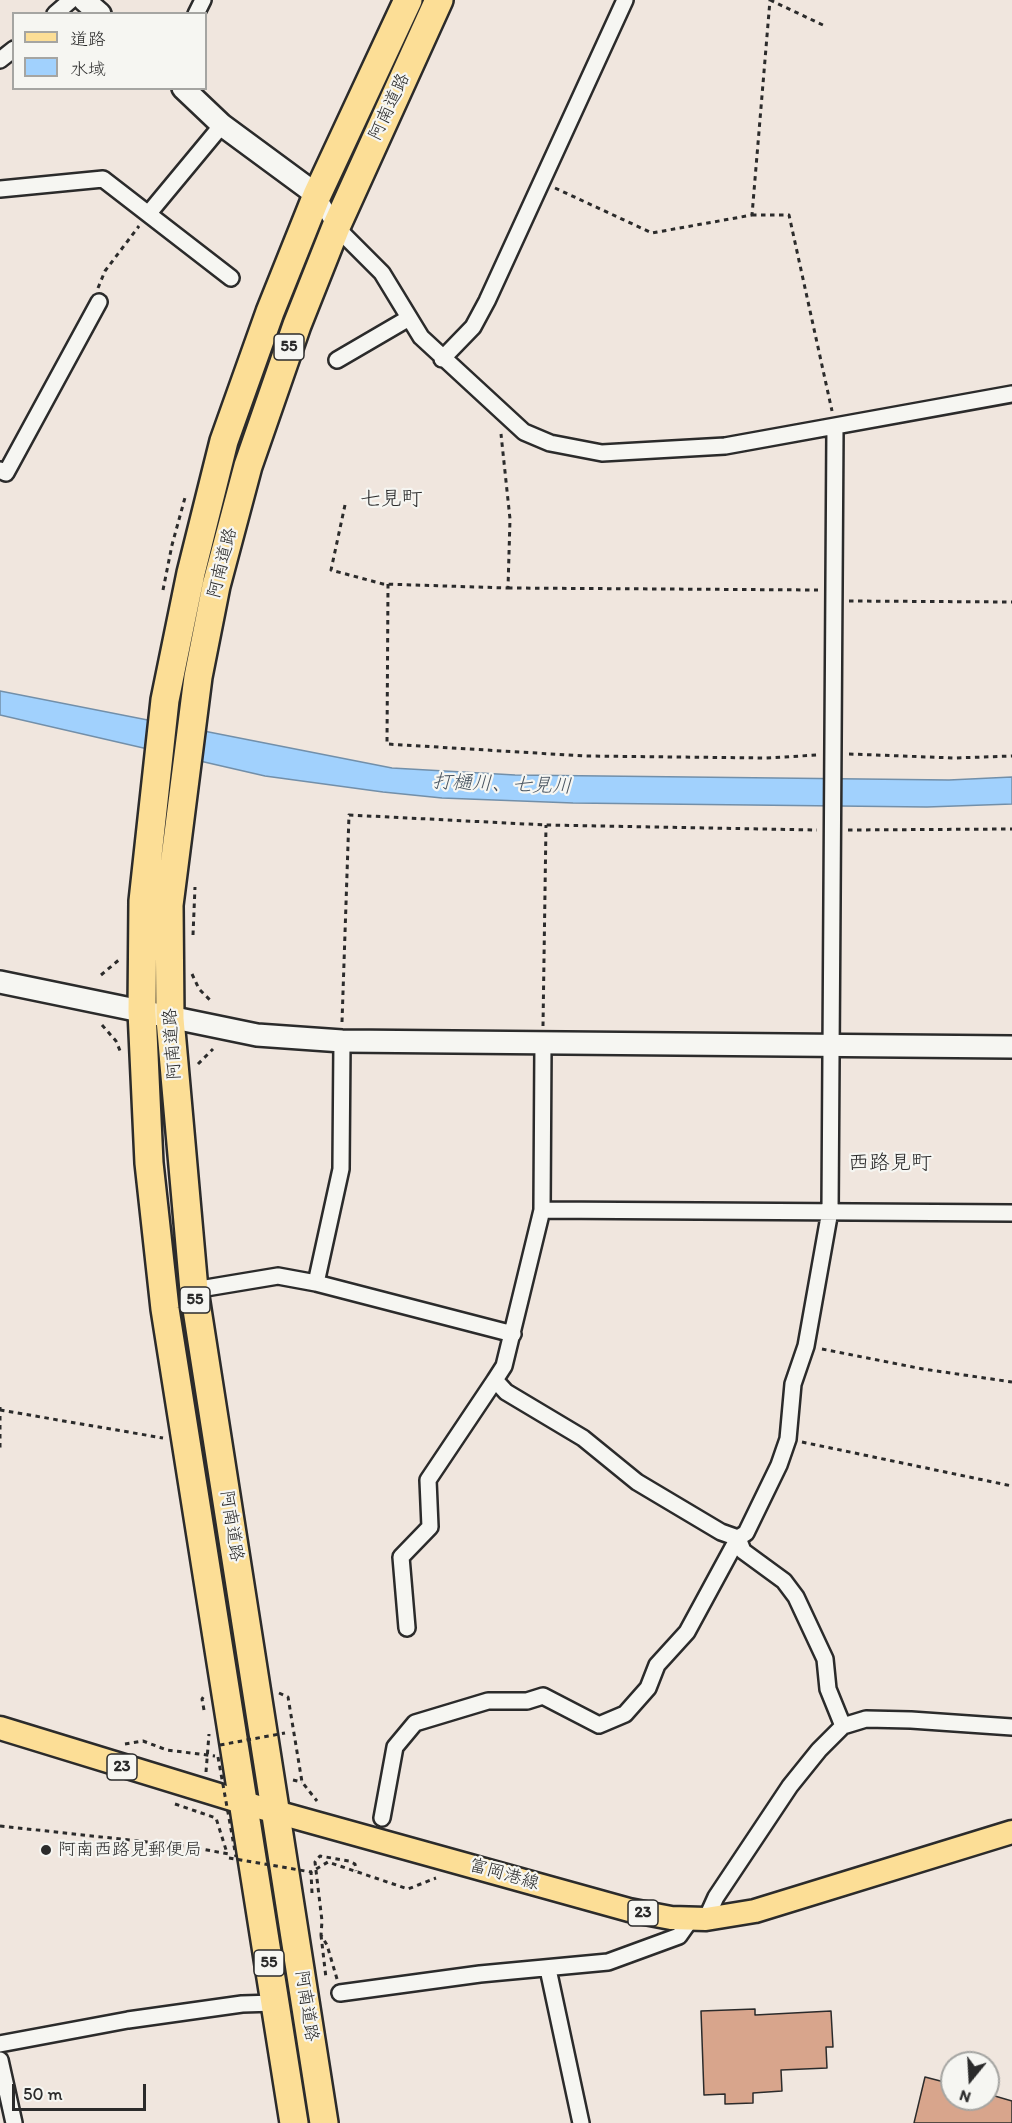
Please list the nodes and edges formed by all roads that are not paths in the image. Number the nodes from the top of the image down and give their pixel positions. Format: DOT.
graph roads {
  1 [pos="71,0"];
  2 [pos="84,0"];
  3 [pos="408,0"];
  4 [pos="439,0"];
  5 [pos="625,0"];
  6 [pos="57,12"];
  7 [pos="98,12"];
  8 [pos="12,50"];
  9 [pos="0,60"];
  10 [pos="185,90"];
  11 [pos="222,125"];
  12 [pos="0,189"];
  13 [pos="317,195"];
  14 [pos="149,213"];
  15 [pos="336,227"];
  16 [pos="231,278"];
  17 [pos="99,302"];
  18 [pos="409,318"];
  19 [pos="442,359"];
  20 [pos="337,360"];
  21 [pos="1012,394"];
  22 [pos="835,428"];
  23 [pos="0,470"];
  24 [pos="0,982"];
  25 [pos="142,1011"];
  26 [pos="170,1019"];
  27 [pos="342,1041"];
  28 [pos="543,1043"];
  29 [pos="832,1046"];
  30 [pos="1012,1047"];
  31 [pos="542,1210"];
  32 [pos="830,1211"];
  33 [pos="1012,1213"];
  34 [pos="316,1282"];
  35 [pos="194,1290"];
  36 [pos="513,1334"];
  37 [pos="495,1380"];
  38 [pos="738,1538"];
  39 [pos="407,1628"];
  40 [pos="843,1726"];
  41 [pos="1012,1727"];
  42 [pos="0,1728"];
  43 [pos="245,1803"];
  44 [pos="276,1811"];
  45 [pos="382,1818"];
  46 [pos="1012,1832"];
  47 [pos="698,1919"];
  48 [pos="548,1969"];
  49 [pos="340,1993"];
  50 [pos="275,2002"];
  51 [pos="0,2044"];
  52 [pos="0,2060"];
  53 [pos="14,2123"];
  54 [pos="294,2123"];
  55 [pos="324,2123"];
  56 [pos="581,2123"];
  1 -- 6 [label="street"];
  2 -- 7 [label="street"];
  3 -- 13 [label="highway, 阿南道路 / 55"];
  4 -- 15 [label="highway, 阿南道路 / 55"];
  5 -- 19 [label="street"];
  8 -- 9 [label="street"];
  10 -- 11 [label="street"];
  11 -- 13 [label="street"];
  11 -- 14 [label="street"];
  12 -- 14 [label="street"];
  13 -- 15 [label="street"];
  13 -- 25 [label="highway, 阿南道路 / 55"];
  14 -- 16 [label="street"];
  15 -- 18 [label="street"];
  15 -- 26 [label="highway, 阿南道路 / 55"];
  17 -- 23 [label="street"];
  18 -- 19 [label="street"];
  18 -- 20 [label="street"];
  19 -- 22 [label="street"];
  21 -- 22 [label="street"];
  22 -- 29 [label="street"];
  24 -- 25 [label="street"];
  25 -- 26 [label="street"];
  25 -- 43 [label="highway, 阿南道路 / 55"];
  26 -- 27 [label="street"];
  26 -- 35 [label="highway, 阿南道路 / 55"];
  27 -- 28 [label="street"];
  27 -- 34 [label="street"];
  28 -- 29 [label="street"];
  28 -- 31 [label="street"];
  29 -- 30 [label="street"];
  29 -- 32 [label="street"];
  31 -- 32 [label="street"];
  31 -- 36 [label="street"];
  32 -- 33 [label="street"];
  32 -- 38 [label="street"];
  34 -- 35 [label="street"];
  34 -- 36 [label="street"];
  35 -- 44 [label="highway, 阿南道路 / 55"];
  36 -- 37 [label="street"];
  37 -- 38 [label="street"];
  37 -- 39 [label="street"];
  38 -- 40 [label="street"];
  38 -- 45 [label="street"];
  40 -- 41 [label="street"];
  40 -- 47 [label="street"];
  42 -- 43 [label="main road, 富岡港線 / 23"];
  43 -- 44 [label="main road, 富岡港線 / 23"];
  43 -- 50 [label="highway, 阿南道路 / 55"];
  44 -- 47 [label="main road, 富岡港線 / 23"];
  44 -- 55 [label="highway, 阿南道路 / 55"];
  46 -- 47 [label="main road, 富岡港線 / 23"];
  47 -- 48 [label="street"];
  48 -- 49 [label="street"];
  48 -- 56 [label="street"];
  50 -- 51 [label="street"];
  50 -- 54 [label="highway, 阿南道路 / 55"];
  52 -- 53 [label="street"];
}
